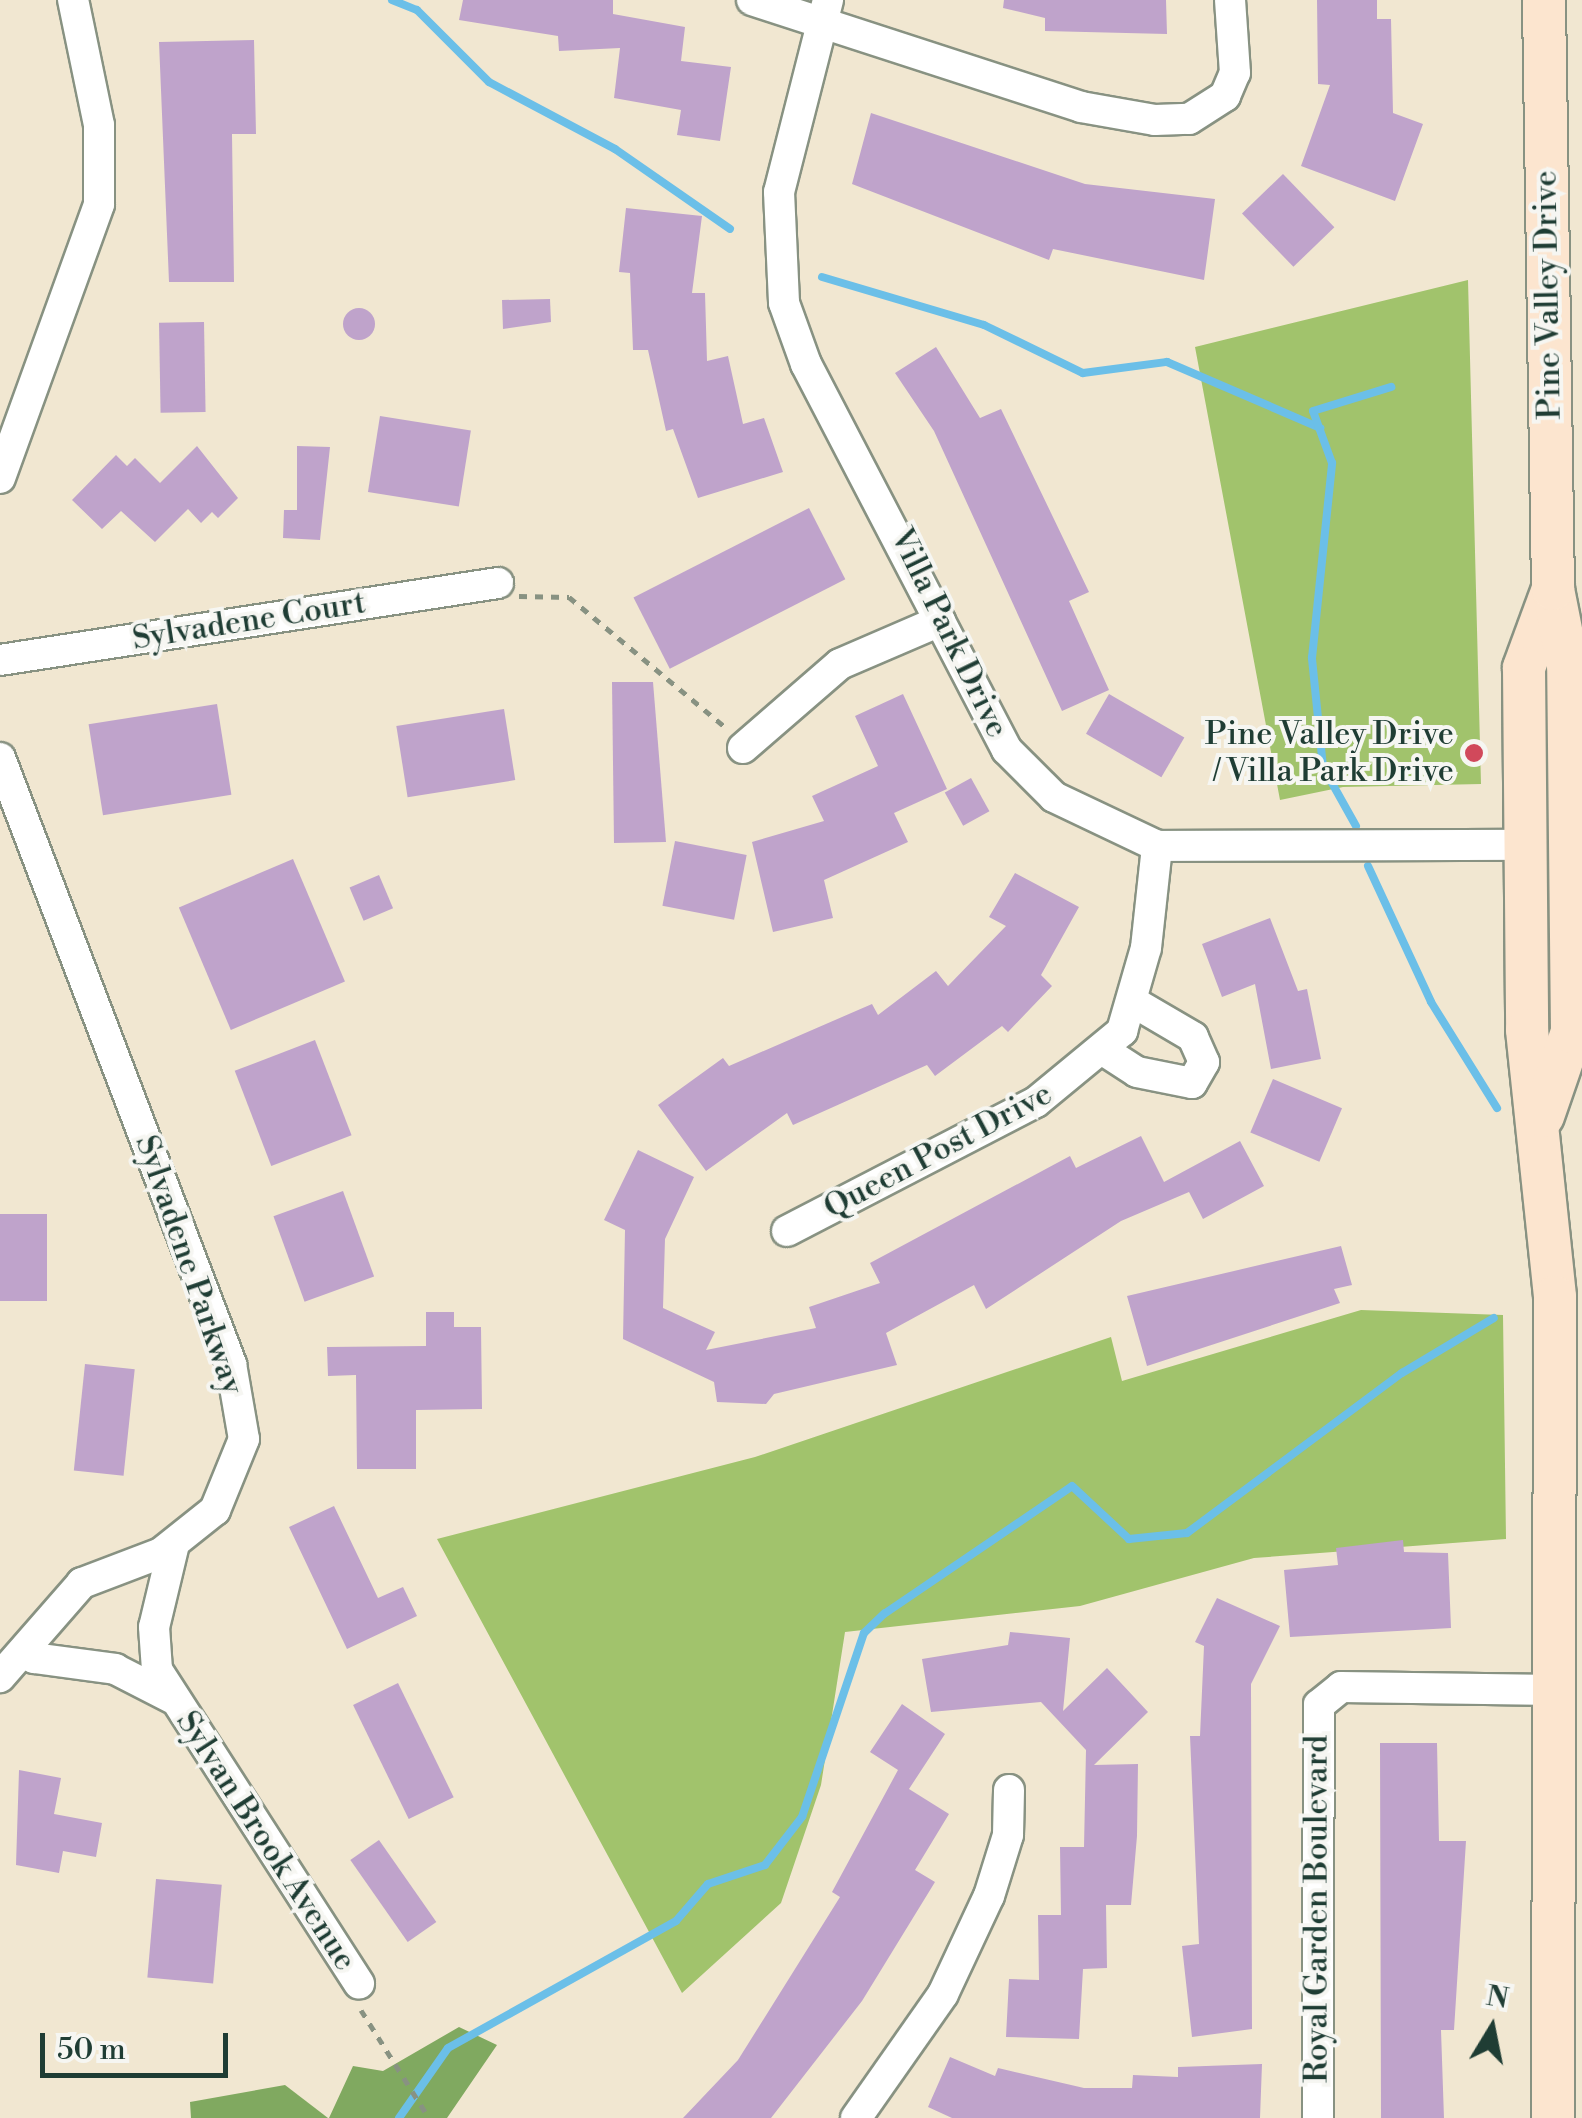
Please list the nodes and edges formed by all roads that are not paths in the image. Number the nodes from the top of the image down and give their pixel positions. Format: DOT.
graph roads {
  1 [pos="73,0"];
  2 [pos="752,0"];
  3 [pos="1230,0"];
  4 [pos="1544,0"];
  5 [pos="824,12"];
  6 [pos="0,478"];
  7 [pos="498,583"];
  8 [pos="1553,589"];
  9 [pos="940,621"];
  10 [pos="0,660"];
  11 [pos="743,748"];
  12 [pos="0,758"];
  13 [pos="1576,844"];
  14 [pos="1525,845"];
  15 [pos="1157,846"];
  16 [pos="1135,1003"];
  17 [pos="1104,1050"];
  18 [pos="1542,1122"];
  19 [pos="787,1232"];
  20 [pos="174,1544"];
  21 [pos="28,1648"];
  22 [pos="0,1677"];
  23 [pos="1556,1690"];
  24 [pos="174,1700"];
  25 [pos="1010,1790"];
  26 [pos="359,1983"];
  27 [pos="856,2118"];
  28 [pos="1318,2118"];
  29 [pos="1554,2118"];
  1 -- 6 [label="street"];
  2 -- 5 [label="street"];
  3 -- 5 [label="street"];
  4 -- 8 [label="main road, Pine Valley Drive"];
  5 -- 9 [label="street, Villa Park Drive"];
  7 -- 10 [label="street, Sylvadene Court"];
  8 -- 13 [label="main road, Pine Valley Drive"];
  8 -- 14 [label="main road, Pine Valley Drive"];
  9 -- 11 [label="street"];
  9 -- 15 [label="street, Villa Park Drive"];
  12 -- 20 [label="street, Sylvadene Parkway"];
  13 -- 14 [label="main road"];
  13 -- 18 [label="main road, Pine Valley Drive"];
  14 -- 15 [label="street, Villa Park Drive"];
  14 -- 18 [label="main road, Pine Valley Drive"];
  15 -- 16 [label="street, Queen Post Drive"];
  16 -- 17 [label="street, Queen Post Drive"];
  16 -- 17 [label="street"];
  17 -- 19 [label="street, Queen Post Drive"];
  18 -- 23 [label="main road, Pine Valley Drive"];
  20 -- 21 [label="street, Sylvadene Parkway"];
  20 -- 24 [label="street, Sylvan Brook Avenue"];
  21 -- 22 [label="street, Sylvadene Parkway"];
  21 -- 24 [label="street, Sylvan Brook Avenue"];
  23 -- 28 [label="street, Royal Garden Boulevard"];
  23 -- 29 [label="main road, Pine Valley Drive"];
  24 -- 26 [label="street, Sylvan Brook Avenue"];
  25 -- 27 [label="street"];
}
